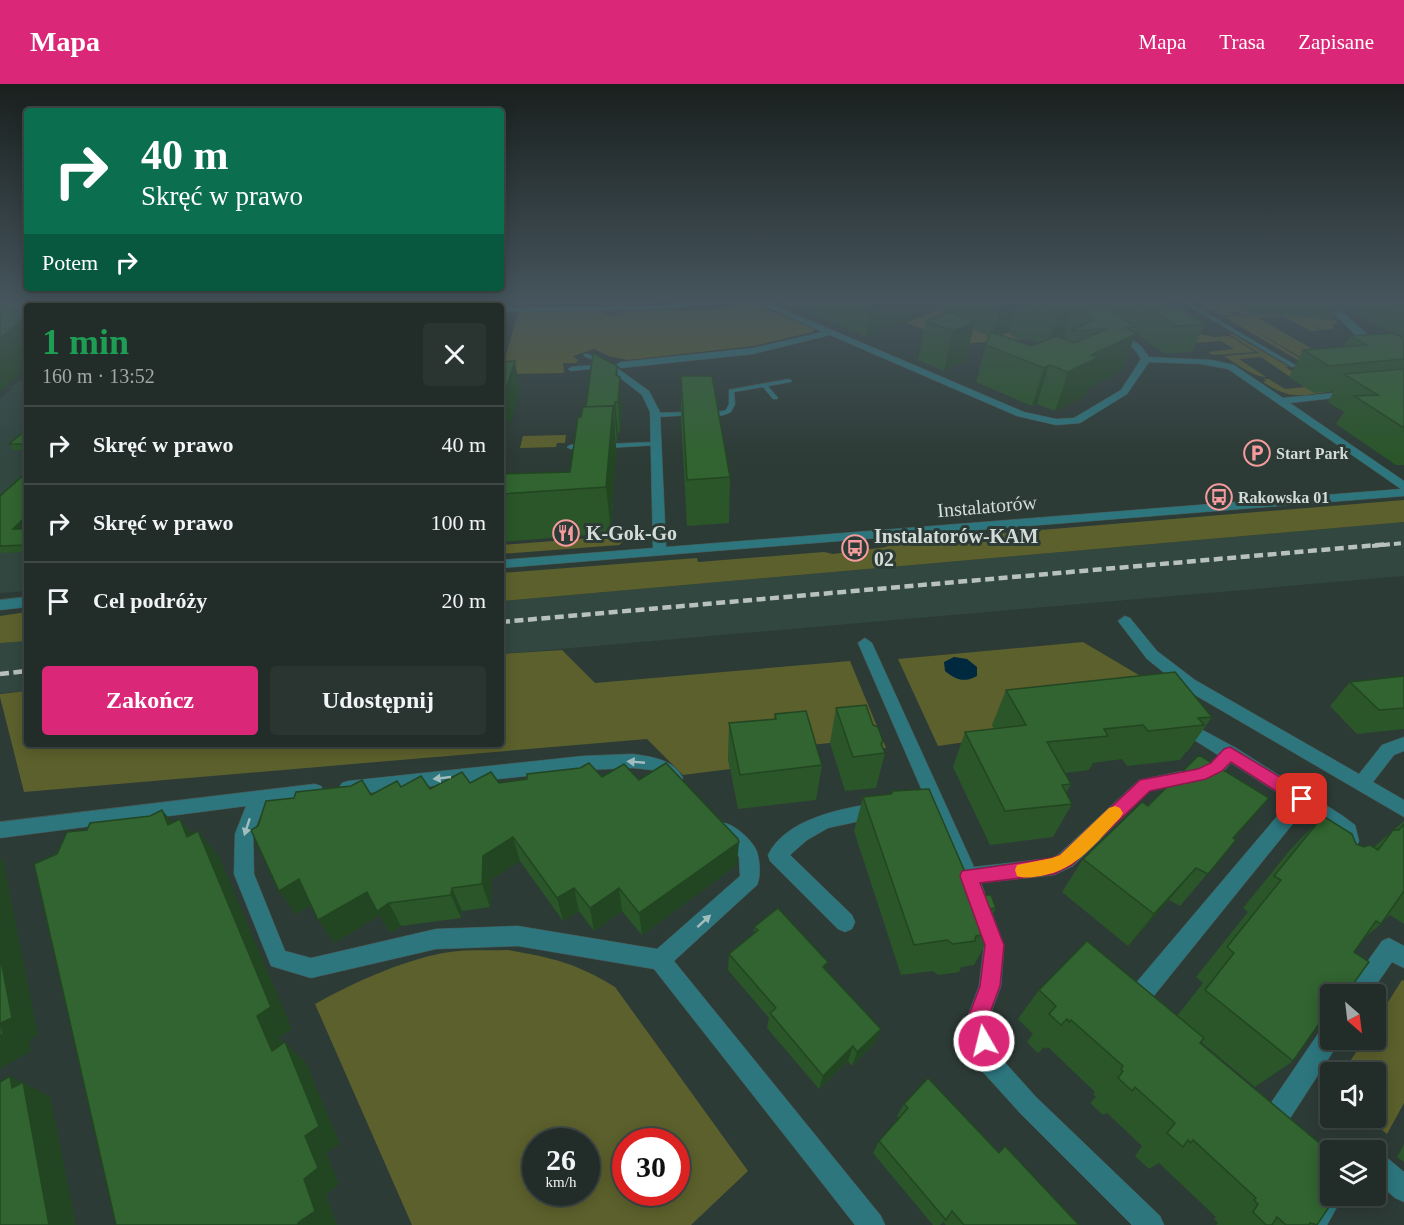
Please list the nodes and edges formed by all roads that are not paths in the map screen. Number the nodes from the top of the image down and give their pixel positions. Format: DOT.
graph roads {
  1 [pos="739,353"];
  2 [pos="879,353"];
  3 [pos="1141,353"];
  4 [pos="1272,353"];
  5 [pos="1379,353"];
  6 [pos="586,355"];
  7 [pos="1146,360"];
  8 [pos="599,365"];
  9 [pos="1294,366"];
  10 [pos="619,368"];
  11 [pos="571,369"];
  12 [pos="1404,370"];
  13 [pos="789,381"];
  14 [pos="764,385"];
  15 [pos="1362,392"];
  16 [pos="775,398"];
  17 [pos="1282,401"];
  18 [pos="656,415"];
  19 [pos="657,444"];
  20 [pos="591,446"];
  21 [pos="602,446"];
  22 [pos="570,447"];
  23 [pos="1404,486"];
  24 [pos="1404,492"];
  25 [pos="660,551"];
  26 [pos="504,564"];
  27 [pos="24,602"];
  28 [pos="0,605"];
  29 [pos="1125,621"];
  30 [pos="865,643"];
  31 [pos="1186,727"];
  32 [pos="1404,744"];
  33 [pos="1230,753"];
  34 [pos="1362,784"];
  35 [pos="684,788"];
  36 [pos="259,797"];
  37 [pos="1302,799"];
  38 [pos="937,804"];
  39 [pos="915,807"];
  40 [pos="1404,808"];
  41 [pos="894,809"];
  42 [pos="708,813"];
  43 [pos="0,830"];
  44 [pos="1336,860"];
  45 [pos="969,876"];
  46 [pos="845,922"];
  47 [pos="1404,958"];
  48 [pos="660,960"];
  49 [pos="1365,984"];
  50 [pos="1148,1021"];
  51 [pos="1321,1050"];
  52 [pos="1252,1113"];
  53 [pos="1386,1174"];
  54 [pos="1404,1189"];
  55 [pos="1323,1206"];
  56 [pos="872,1225"];
  57 [pos="1151,1225"];
  58 [pos="1312,1225"];
  1 -- 10 [label="street"];
  2 -- 7 [label="street"];
  3 -- 7 [label="street"];
  4 -- 9 [label="lane"];
  5 -- 12 [label="street"];
  6 -- 8 [label="lane"];
  7 -- 17 [label="street"];
  8 -- 10 [label="street"];
  8 -- 11 [label="lane"];
  10 -- 18 [label="street"];
  13 -- 14 [label="lane"];
  14 -- 16 [label="lane"];
  14 -- 18 [label="lane"];
  15 -- 17 [label="street"];
  17 -- 23 [label="street"];
  18 -- 19 [label="street"];
  19 -- 21 [label="lane"];
  19 -- 25 [label="street"];
  20 -- 22 [label="lane"];
  24 -- 25 [label="street, Instalatorów"];
  25 -- 26 [label="street, Instalatorów"];
  27 -- 28 [label="street"];
  29 -- 34 [label="street"];
  30 -- 38 [label="street"];
  31 -- 33 [label="street"];
  32 -- 34 [label="street"];
  33 -- 37 [label="street"];
  33 -- 45 [label="street"];
  34 -- 40 [label="street"];
  35 -- 36 [label="street, one-way"];
  36 -- 43 [label="street"];
  36 -- 48 [label="street, one-way"];
  37 -- 44 [label="street"];
  37 -- 50 [label="street"];
  38 -- 39 [label="street"];
  38 -- 45 [label="street"];
  41 -- 46 [label="street"];
  48 -- 42 [label="street, one-way"];
  45 -- 57 [label="street"];
  47 -- 49 [label="street"];
  48 -- 56 [label="street"];
  51 -- 52 [label="street"];
  53 -- 54 [label="street"];
  55 -- 58 [label="street"];
}
